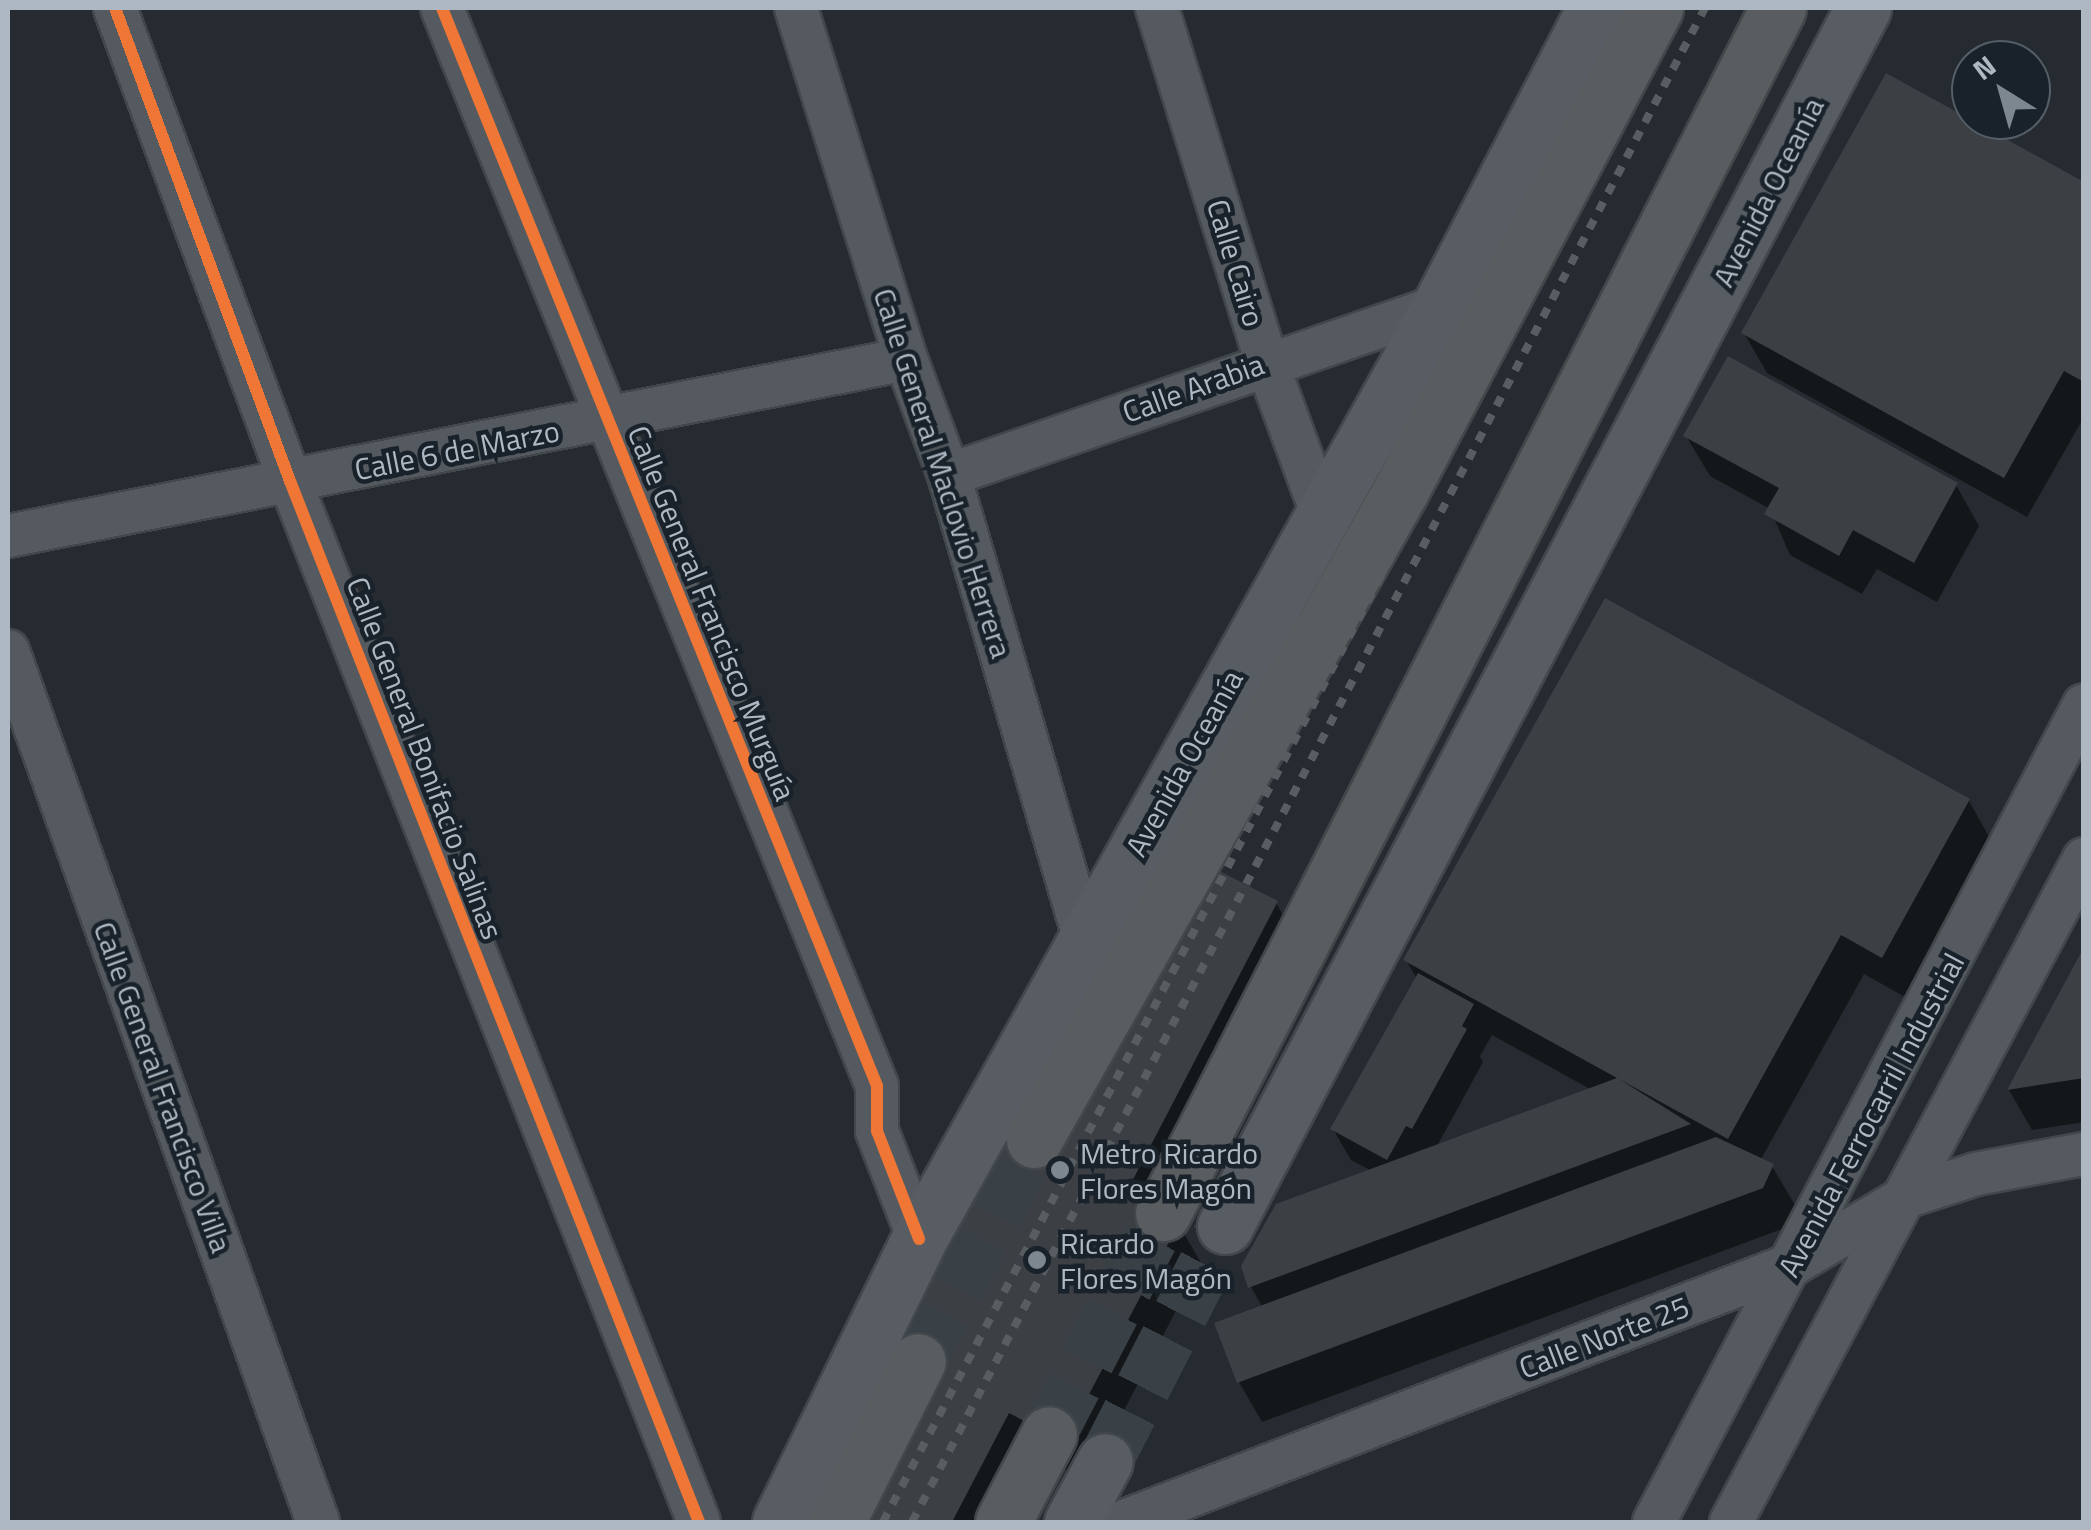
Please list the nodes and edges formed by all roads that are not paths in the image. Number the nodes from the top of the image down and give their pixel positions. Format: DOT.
graph roads {
  1 [pos="115,8"];
  2 [pos="442,8"];
  3 [pos="796,8"];
  4 [pos="1157,8"];
  5 [pos="1595,8"];
  6 [pos="1656,8"];
  7 [pos="1778,8"];
  8 [pos="1863,8"];
  9 [pos="1440,306"];
  10 [pos="906,359"];
  11 [pos="1266,361"];
  12 [pos="608,422"];
  13 [pos="950,476"];
  14 [pos="290,481"];
  15 [pos="1323,516"];
  16 [pos="8,536"];
  17 [pos="8,651"];
  18 [pos="2084,706"];
  19 [pos="2084,859"];
  20 [pos="1085,940"];
  21 [pos="1034,1140"];
  22 [pos="2084,1154"];
  23 [pos="1908,1196"];
  24 [pos="1163,1213"];
  25 [pos="1226,1226"];
  26 [pos="919,1239"];
  27 [pos="1794,1264"];
  28 [pos="918,1362"];
  29 [pos="1049,1434"];
  30 [pos="1105,1461"];
  31 [pos="318,1522"];
  32 [pos="699,1522"];
  33 [pos="780,1522"];
  34 [pos="837,1522"];
  35 [pos="1003,1522"];
  36 [pos="1072,1522"];
  37 [pos="1122,1522"];
  38 [pos="1654,1522"];
  39 [pos="1731,1522"];
  1 -- 14 [label="street, Calle General Bonifacio Salinas"];
  2 -- 12 [label="street, Calle General Francisco Murguía"];
  3 -- 10 [label="street, Calle General Maclovio Herrera"];
  4 -- 11 [label="street, Calle Cairo"];
  5 -- 9 [label="main road, Avenida Oceanía"];
  6 -- 21 [label="highway, Avenida Oceanía"];
  7 -- 24 [label="highway"];
  8 -- 25 [label="main road, Avenida Oceanía"];
  9 -- 11 [label="street, Calle Arabia"];
  9 -- 15 [label="main road, Avenida Oceanía"];
  10 -- 12 [label="street, Calle 6 de Marzo"];
  10 -- 13 [label="street, Calle General Maclovio Herrera"];
  11 -- 13 [label="street, Calle Arabia"];
  11 -- 15 [label="street, Calle Cairo"];
  12 -- 14 [label="street, Calle 6 de Marzo"];
  12 -- 26 [label="street, Calle General Francisco Murguía"];
  13 -- 20 [label="street, Calle General Maclovio Herrera"];
  14 -- 16 [label="street, Calle 6 de Marzo"];
  14 -- 32 [label="street, Calle General Bonifacio Salinas"];
  15 -- 20 [label="main road, Avenida Oceanía"];
  17 -- 31 [label="street, Calle General Francisco Villa"];
  18 -- 27 [label="street, Avenida Ferrocarril Industrial"];
  19 -- 23 [label="street"];
  20 -- 26 [label="main road, Avenida Oceanía"];
  22 -- 23 [label="street, Calle Norte 25"];
  23 -- 27 [label="street, Calle Norte 25"];
  23 -- 39 [label="street"];
  26 -- 33 [label="main road, Avenida Oceanía"];
  27 -- 37 [label="street, Calle Norte 25"];
  27 -- 38 [label="street, Avenida Ferrocarril Industrial"];
  28 -- 34 [label="highway"];
  29 -- 35 [label="highway"];
  30 -- 36 [label="main road"];
}
